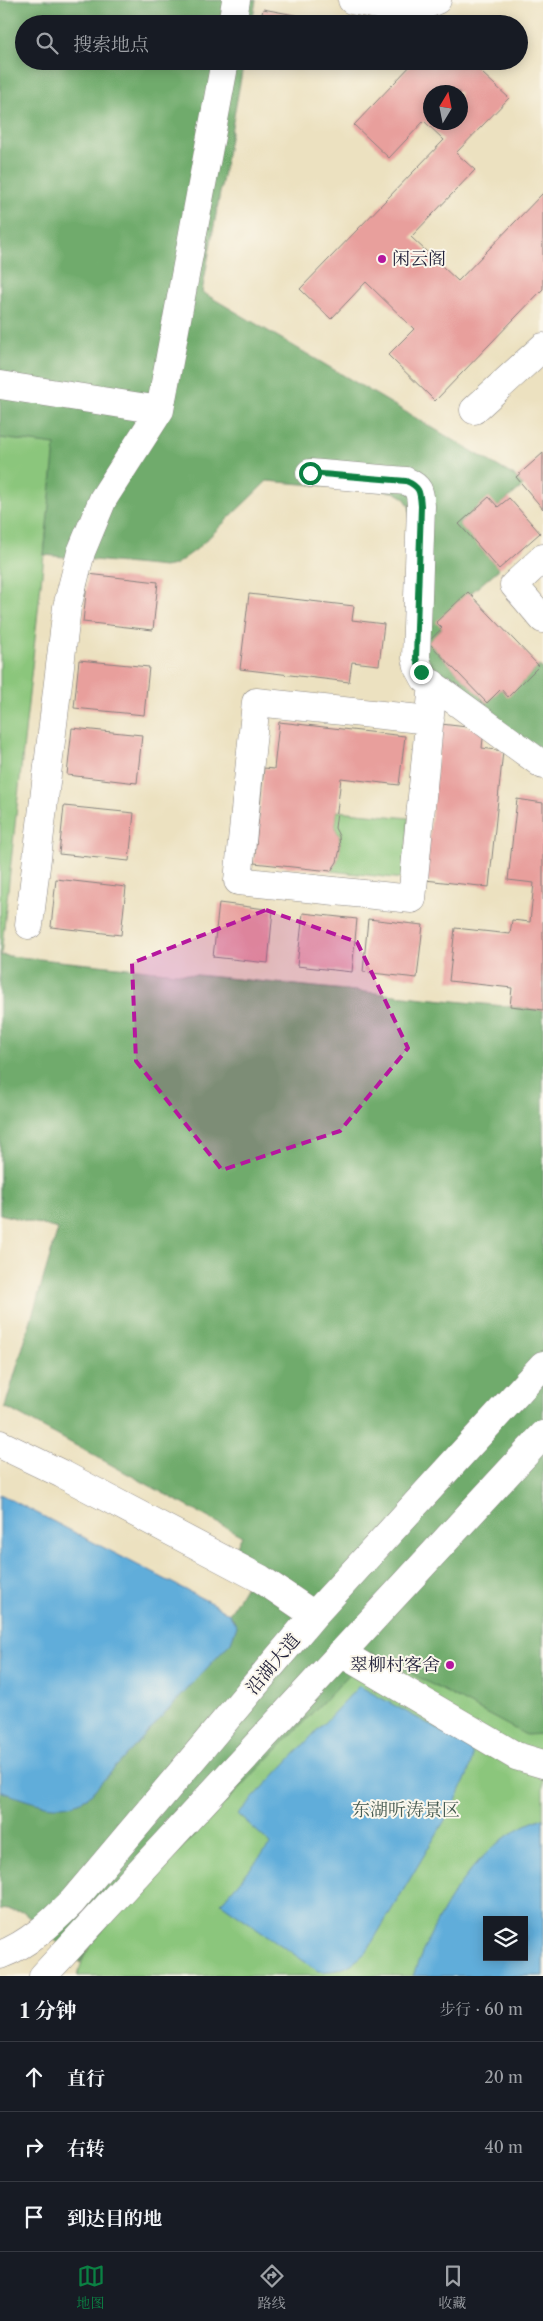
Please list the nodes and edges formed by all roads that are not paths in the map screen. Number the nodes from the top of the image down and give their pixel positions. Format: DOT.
graph roads {
  1 [pos="236,0"];
  2 [pos="352,0"];
  3 [pos="437,0"];
  4 [pos="234,15"];
  5 [pos="223,70"];
  6 [pos="543,347"];
  7 [pos="0,385"];
  8 [pos="160,410"];
  9 [pos="474,410"];
  10 [pos="310,473"];
  11 [pos="543,558"];
  12 [pos="543,619"];
  13 [pos="433,684"];
  14 [pos="430,720"];
  15 [pos="543,765"];
  16 [pos="29,925"];
  17 [pos="543,1365"];
  18 [pos="543,1436"];
  19 [pos="0,1444"];
  20 [pos="314,1615"];
  21 [pos="341,1653"];
  22 [pos="543,1764"];
  23 [pos="0,1955"];
  24 [pos="44,1975"];
  1 -- 4 [label="street"];
  2 -- 3 [label="street"];
  5 -- 8 [label="street"];
  6 -- 9 [label="street"];
  7 -- 8 [label="street"];
  8 -- 16 [label="street"];
  10 -- 13 [label="street"];
  11 -- 12 [label="street"];
  13 -- 14 [label="street"];
  13 -- 15 [label="street"];
  14 -- 14 [label="street"];
  17 -- 20 [label="street, 沿湖大道"];
  18 -- 21 [label="street"];
  19 -- 20 [label="street"];
  20 -- 23 [label="street, 沿湖大道"];
  21 -- 22 [label="street"];
  21 -- 24 [label="street"];
}
